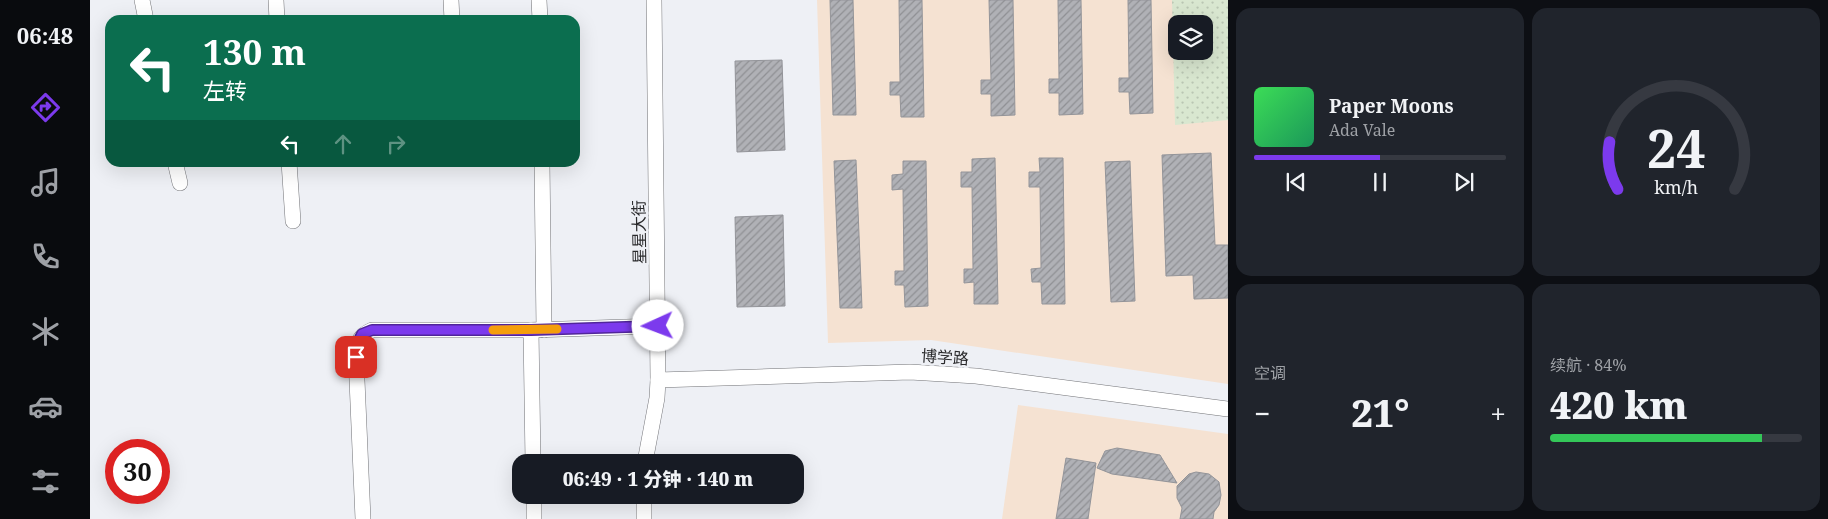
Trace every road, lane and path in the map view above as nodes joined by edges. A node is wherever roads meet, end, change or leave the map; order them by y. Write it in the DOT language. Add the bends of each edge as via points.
graph roads {
  1 [pos="142,0"];
  2 [pos="276,0"];
  3 [pos="451,0"];
  4 [pos="539,0"];
  5 [pos="654,0"];
  6 [pos="145,15"];
  7 [pos="277,15"];
  8 [pos="452,15"];
  9 [pos="540,15"];
  10 [pos="176,167"];
  11 [pos="289,167"];
  12 [pos="542,167"];
  13 [pos="180,183"];
  14 [pos="293,221"];
  15 [pos="658,326"];
  16 [pos="538,330"];
  17 [pos="658,380"];
  18 [pos="1228,409"];
  19 [pos="533,454"];
  20 [pos="647,454"];
  21 [pos="534,504"];
  22 [pos="644,504"];
  23 [pos="363,519"];
  24 [pos="534,519"];
  25 [pos="644,519"];
  1 -- 6 [label="street"];
  2 -- 7 [label="street"];
  3 -- 8 [label="street"];
  4 -- 9 [label="street"];
  5 -- 15 [label="street, 星星大街"];
  10 -- 13 [label="street"];
  11 -- 14 [label="street"];
  12 -- 16 [label="street"];
  15 -- 16 [label="street"];
  15 -- 17 [label="street, 星星大街"];
  16 -- 19 [label="street"];
  16 -- 23 [label="street" via="372,330 362,334 356,357"];
  17 -- 18 [label="street, 博学路" via="910,372 976,376"];
  17 -- 20 [label="street, 星星大街"];
  21 -- 24 [label="street"];
  22 -- 25 [label="street"];
}
